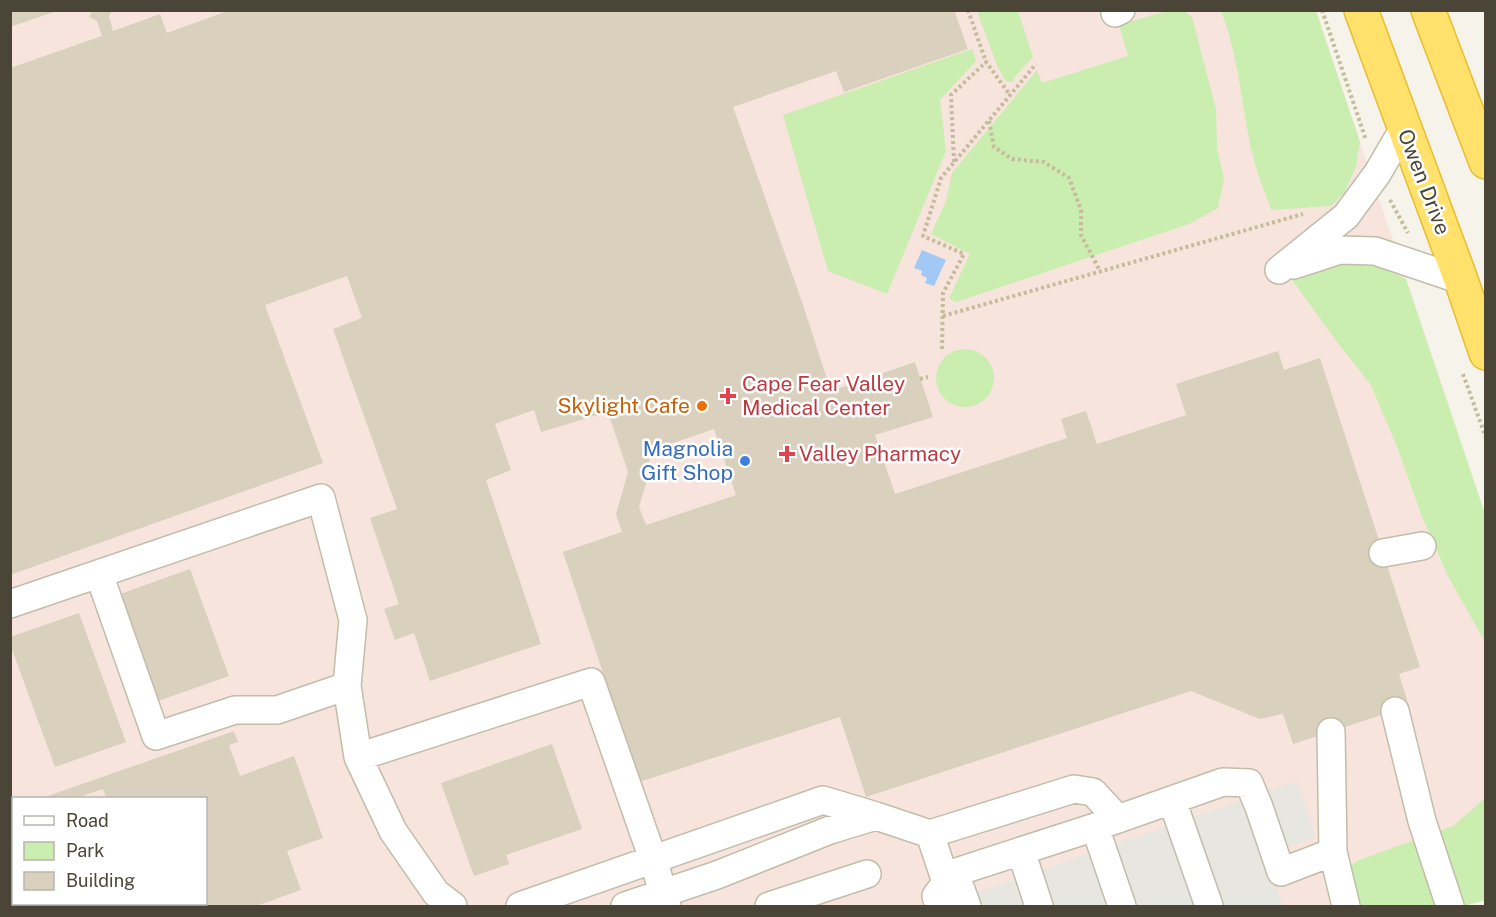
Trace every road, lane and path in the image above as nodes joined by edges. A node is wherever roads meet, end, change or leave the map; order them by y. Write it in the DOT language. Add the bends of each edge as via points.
graph roads {
  1 [pos="968,10"];
  2 [pos="1322,10"];
  3 [pos="1361,10"];
  4 [pos="1428,10"];
  5 [pos="986,62"];
  6 [pos="1036,64"];
  7 [pos="1010,95"];
  8 [pos="989,121"];
  9 [pos="1404,128"];
  10 [pos="954,162"];
  11 [pos="1485,162"];
  12 [pos="1377,174"];
  13 [pos="1312,213"];
  14 [pos="1426,268"];
  15 [pos="1100,271"];
  16 [pos="1461,280"];
  17 [pos="943,316"];
  18 [pos="942,349"];
  19 [pos="1474,362"];
  20 [pos="928,377"];
  21 [pos="921,379"];
  22 [pos="1485,438"];
  23 [pos="1422,546"];
  24 [pos="1383,553"];
  25 [pos="99,574"];
  26 [pos="10,604"];
  27 [pos="347,686"];
  28 [pos="1395,711"];
  29 [pos="1331,732"];
  30 [pos="358,757"];
  31 [pos="1172,800"];
  32 [pos="876,816"];
  33 [pos="1106,823"];
  34 [pos="930,834"];
  35 [pos="1022,851"];
  36 [pos="1333,852"];
  37 [pos="653,860"];
  38 [pos="867,874"];
  39 [pos="943,888"];
  40 [pos="665,900"];
  41 [pos="453,906"];
  42 [pos="520,906"];
  43 [pos="625,906"];
  44 [pos="769,906"];
  45 [pos="967,906"];
  46 [pos="1039,906"];
  47 [pos="1122,906"];
  48 [pos="1209,906"];
  49 [pos="1346,906"];
  50 [pos="1450,906"];
  1 -- 5 [label="path"];
  2 -- 12 [label="path"];
  3 -- 9 [label="highway, Owen Drive"];
  4 -- 11 [label="highway"];
  5 -- 7 [label="path"];
  5 -- 10 [label="path" via="951,95"];
  6 -- 7 [label="path"];
  7 -- 8 [label="path"];
  8 -- 10 [label="path"];
  8 -- 15 [label="path" via="994,147 1012,159 1044,162 1069,178 1081,210 1081,235"];
  9 -- 12 [label="lane"];
  9 -- 16 [label="highway, Owen Drive"];
  10 -- 17 [label="path" via="941,178 923,236 964,254 943,293"];
  12 -- 14 [label="path"];
  12 -- 14 [label="lane" via="1346,216 1279,270 1340,250 1375,251"];
  13 -- 15 [label="path"];
  14 -- 16 [label="lane"];
  15 -- 17 [label="path"];
  16 -- 19 [label="highway, Owen Drive"];
  17 -- 18 [label="path"];
  19 -- 22 [label="path"];
  20 -- 21 [label="path"];
  23 -- 24 [label="lane"];
  25 -- 26 [label="lane"];
  25 -- 27 [label="lane" via="156,736 235,710 277,710"];
  25 -- 27 [label="lane" via="321,498 353,620"];
  27 -- 30 [label="lane"];
  28 -- 50 [label="lane" via="1422,820"];
  29 -- 36 [label="lane"];
  30 -- 37 [label="lane" via="591,682"];
  30 -- 41 [label="lane" via="393,831 436,893"];
  31 -- 33 [label="lane"];
  31 -- 36 [label="lane" via="1223,782 1249,783 1281,872"];
  31 -- 48 [label="lane"];
  32 -- 34 [label="lane"];
  32 -- 37 [label="lane" via="823,800"];
  32 -- 40 [label="lane" via="830,830"];
  33 -- 34 [label="lane" via="1093,792 1074,789"];
  33 -- 35 [label="lane"];
  33 -- 47 [label="lane"];
  34 -- 39 [label="lane"];
  35 -- 39 [label="lane"];
  35 -- 46 [label="lane"];
  36 -- 49 [label="lane"];
  37 -- 40 [label="lane"];
  37 -- 42 [label="lane"];
  38 -- 44 [label="lane"];
  39 -- 45 [label="lane" via="960,887"];
  40 -- 43 [label="lane"];
}
